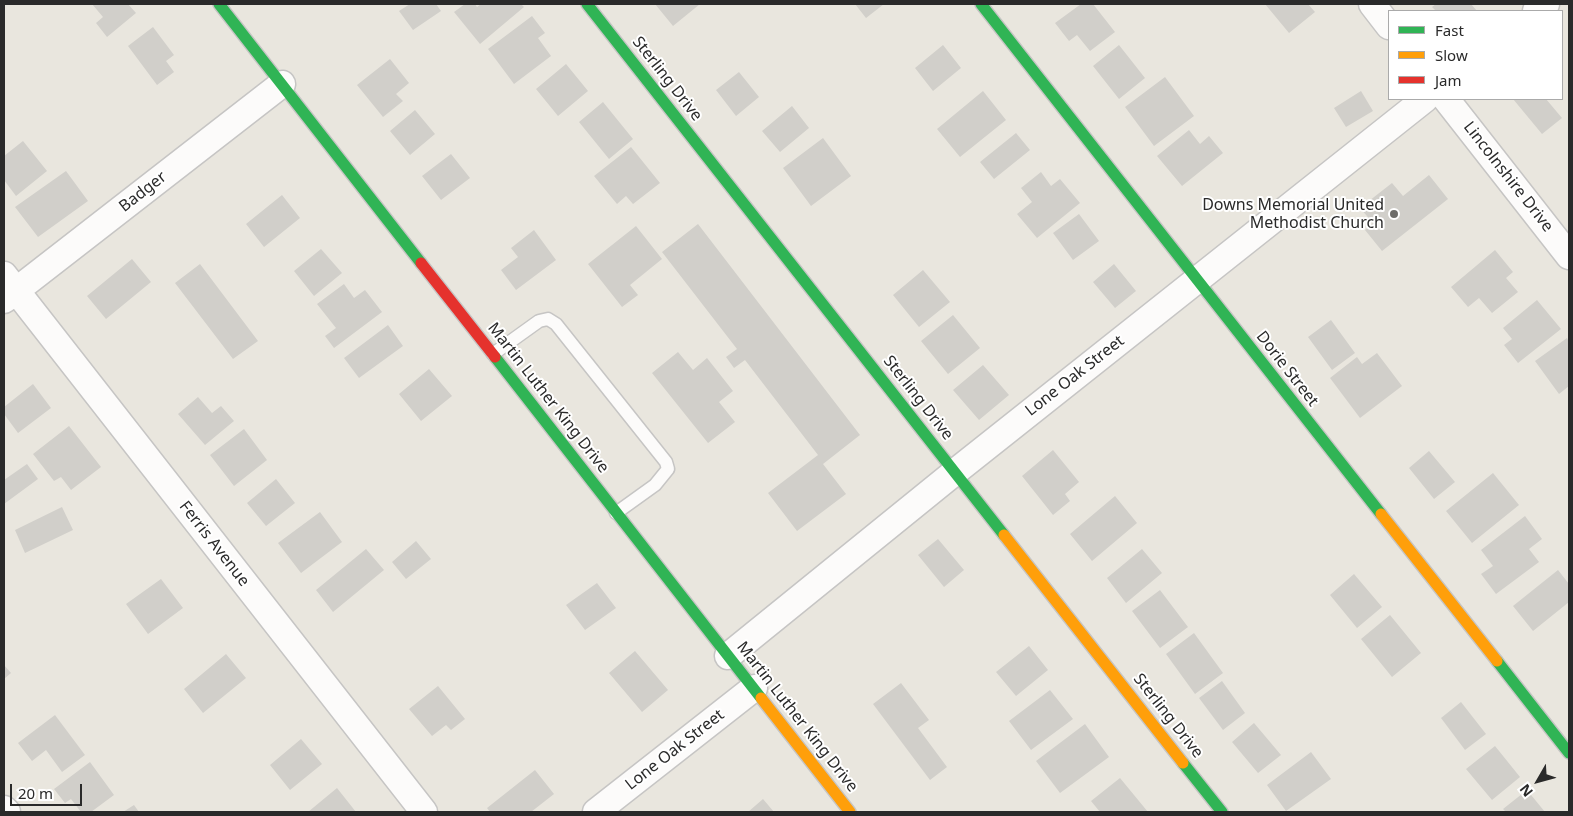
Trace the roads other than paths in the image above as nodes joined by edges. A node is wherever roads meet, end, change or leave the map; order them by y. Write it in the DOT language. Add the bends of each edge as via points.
graph roads {
  1 [pos="219,4"];
  2 [pos="587,4"];
  3 [pos="981,4"];
  4 [pos="1372,4"];
  5 [pos="1388,25"];
  6 [pos="282,84"];
  7 [pos="1423,100"];
  8 [pos="1447,100"];
  9 [pos="1569,256"];
  10 [pos="1197,280"];
  11 [pos="8,288"];
  12 [pos="493,354"];
  13 [pos="955,472"];
  14 [pos="616,513"];
  15 [pos="728,656"];
  16 [pos="754,688"];
  17 [pos="1569,753"];
  18 [pos="4,808"];
  19 [pos="7,812"];
  20 [pos="424,812"];
  21 [pos="596,812"];
  22 [pos="850,812"];
  23 [pos="1222,812"];
  1 -- 6 [label="street, Martin Luther King Drive"];
  2 -- 13 [label="street, Sterling Drive"];
  3 -- 10 [label="street, Dorie Street"];
  4 -- 5 [label="street"];
  6 -- 11 [label="street, Badger"];
  6 -- 12 [label="street, Martin Luther King Drive"];
  7 -- 10 [label="street, Lone Oak Street"];
  8 -- 9 [label="street, Lincolnshire Drive"];
  10 -- 13 [label="street, Lone Oak Street"];
  10 -- 17 [label="street, Dorie Street"];
  11 -- 20 [label="street, Ferris Avenue"];
  12 -- 14 [label="street, Martin Luther King Drive"];
  12 -- 14 [label="lane" via="538,321 548,319 556,324 666,462 668,469 656,485"];
  13 -- 15 [label="street, Lone Oak Street"];
  13 -- 23 [label="street, Sterling Drive"];
  14 -- 15 [label="street, Martin Luther King Drive"];
  15 -- 16 [label="street, Martin Luther King Drive"];
  16 -- 21 [label="street, Lone Oak Street"];
  16 -- 22 [label="street, Martin Luther King Drive"];
  18 -- 19 [label="street"];
}
